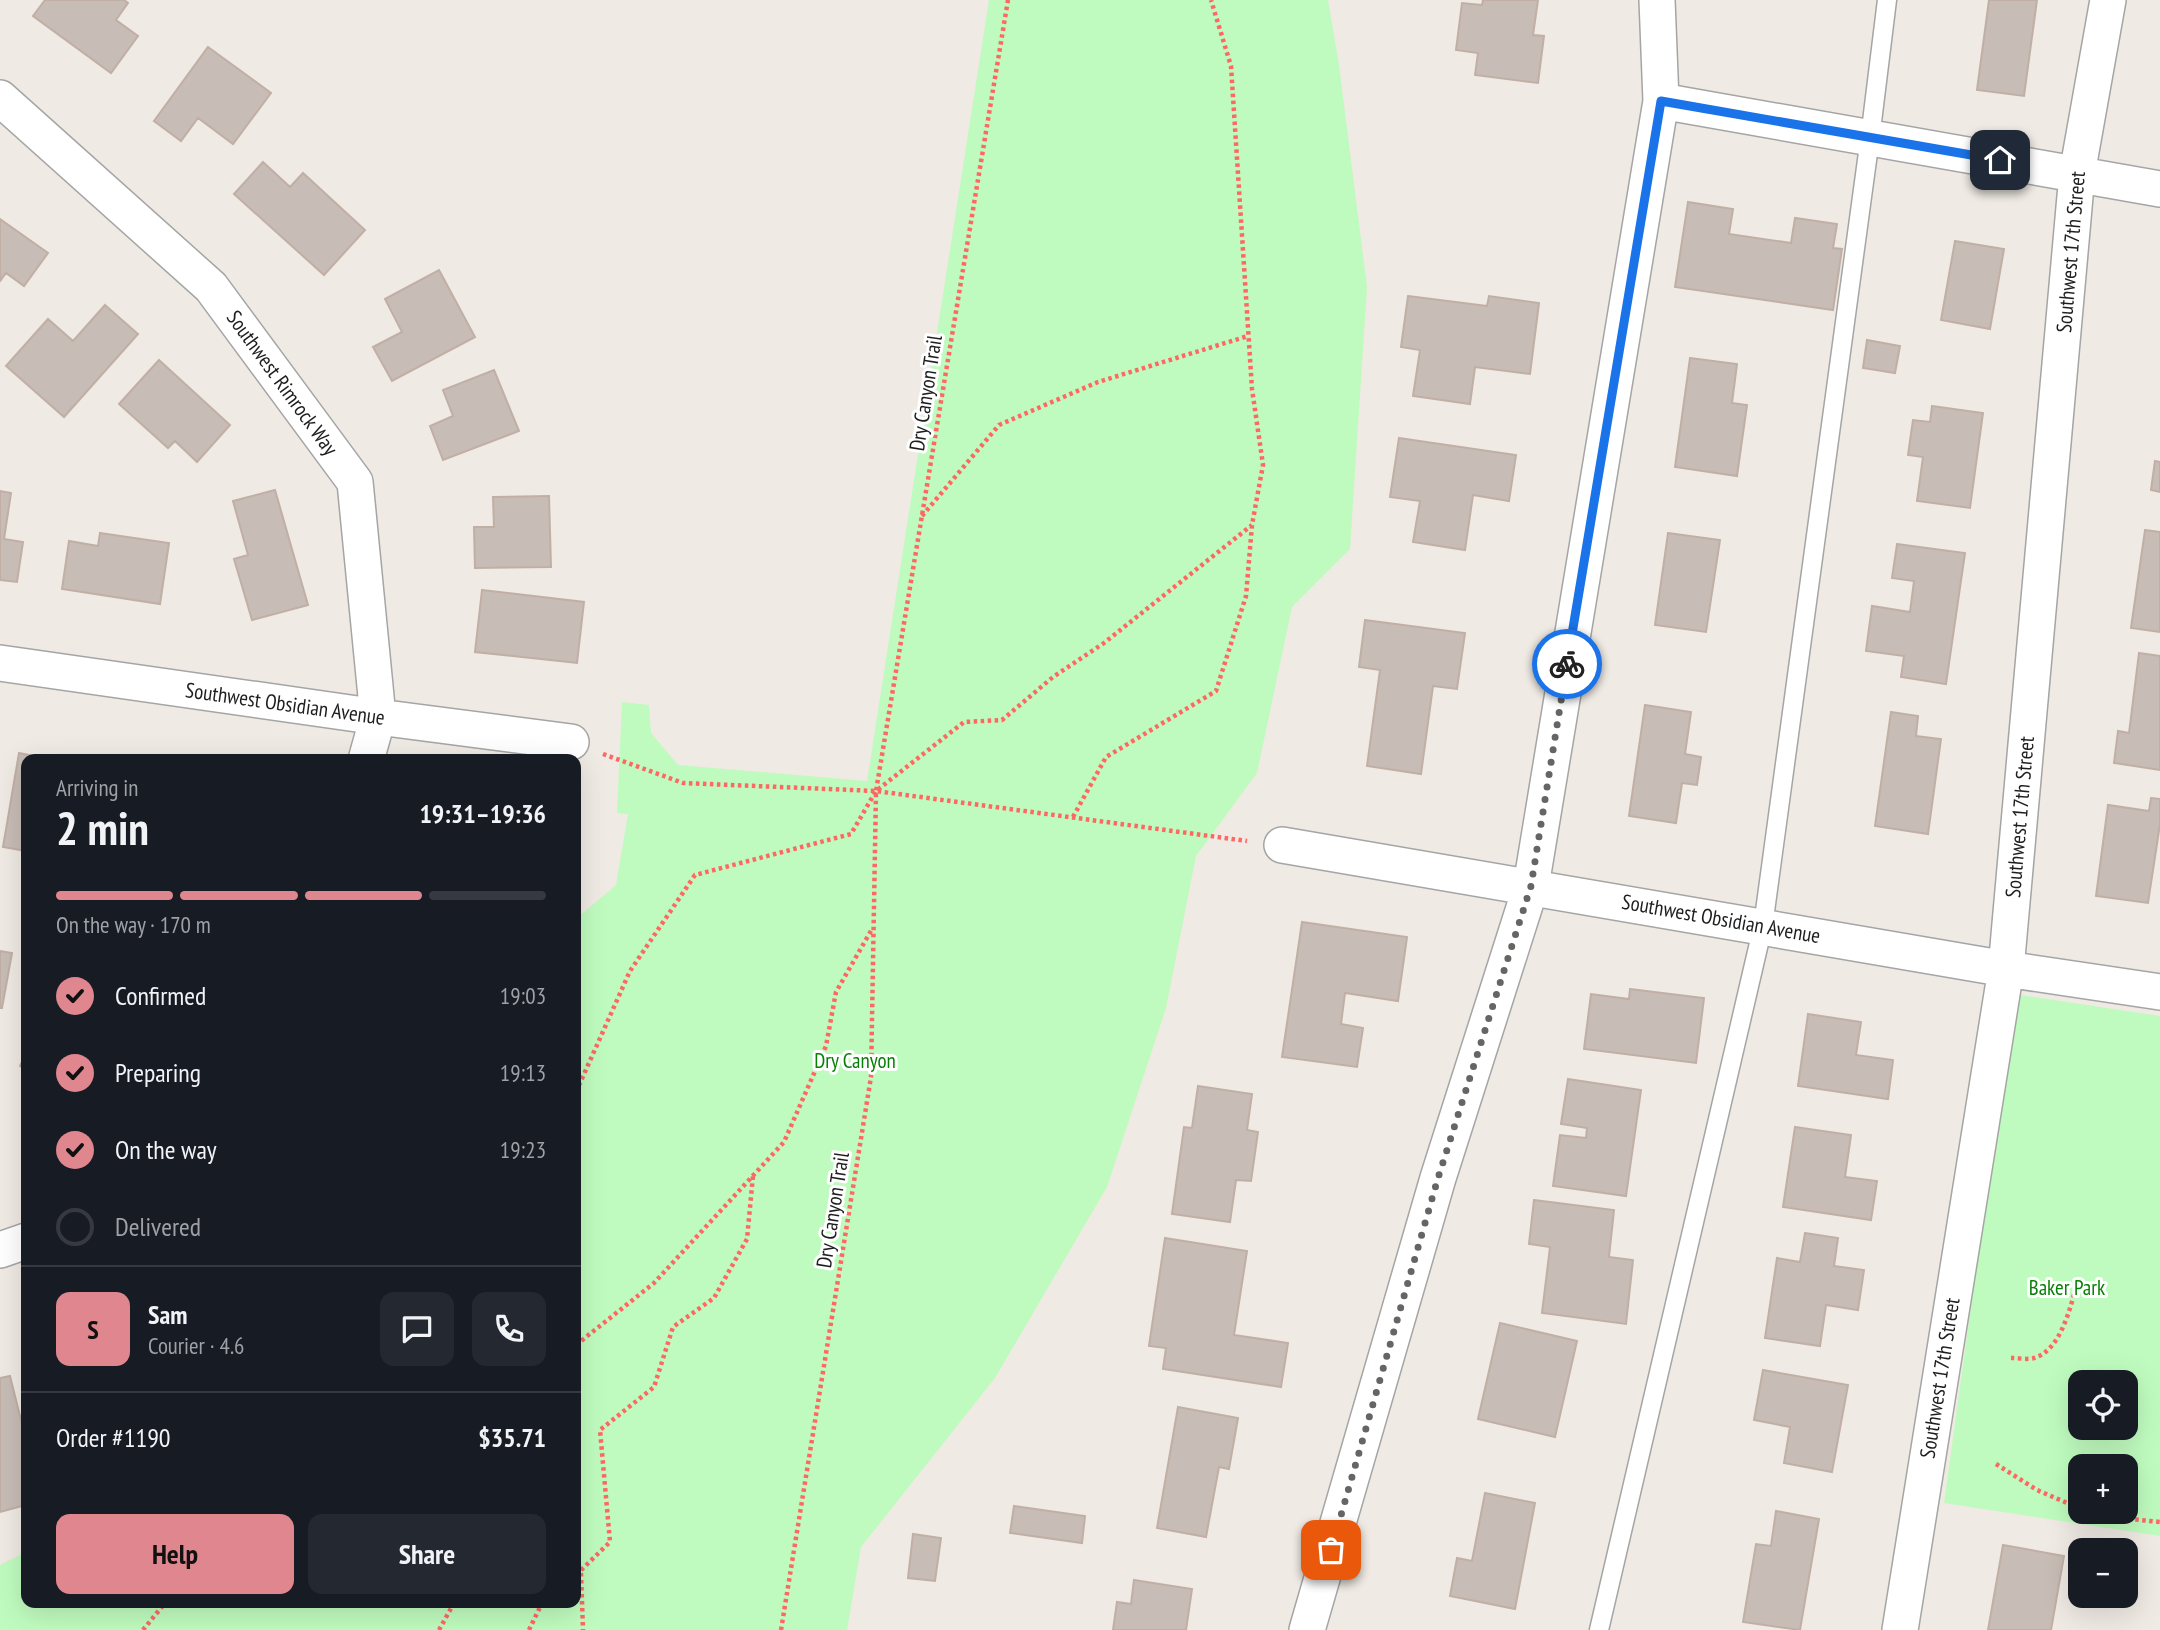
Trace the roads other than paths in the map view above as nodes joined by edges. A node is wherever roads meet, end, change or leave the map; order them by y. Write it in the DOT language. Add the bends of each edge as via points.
graph roads {
  1 [pos="1657,0"];
  2 [pos="1887,0"];
  3 [pos="2108,0"];
  4 [pos="0,98"];
  5 [pos="1661,101"];
  6 [pos="1870,138"];
  7 [pos="2077,174"];
  8 [pos="2160,189"];
  9 [pos="0,663"];
  10 [pos="378,717"];
  11 [pos="571,742"];
  12 [pos="368,754"];
  13 [pos="1282,845"];
  14 [pos="1531,886"];
  15 [pos="1763,926"];
  16 [pos="2006,969"];
  17 [pos="2160,992"];
  18 [pos="21,1243"];
  19 [pos="0,1250"];
  20 [pos="1307,1630"];
  21 [pos="1599,1630"];
  22 [pos="1900,1630"];
  1 -- 5 [label="street"];
  2 -- 6 [label="lane"];
  3 -- 7 [label="street, Southwest 17th Street"];
  4 -- 10 [label="street, Southwest Rimrock Way" via="211,287 355,482"];
  5 -- 6 [label="street"];
  5 -- 14 [label="street"];
  6 -- 7 [label="street"];
  6 -- 15 [label="lane"];
  7 -- 8 [label="street"];
  7 -- 16 [label="street, Southwest 17th Street"];
  9 -- 10 [label="street, Southwest Obsidian Avenue"];
  10 -- 11 [label="street, Southwest Obsidian Avenue"];
  10 -- 12 [label="street, Southwest Rimrock Way"];
  13 -- 14 [label="street, Southwest Obsidian Avenue"];
  14 -- 15 [label="street, Southwest Obsidian Avenue"];
  14 -- 20 [label="street" via="1438,1178"];
  15 -- 16 [label="street, Southwest Obsidian Avenue"];
  15 -- 21 [label="lane"];
  16 -- 17 [label="street, Southwest Obsidian Avenue"];
  16 -- 22 [label="street, Southwest 17th Street"];
  18 -- 19 [label="street"];
}
